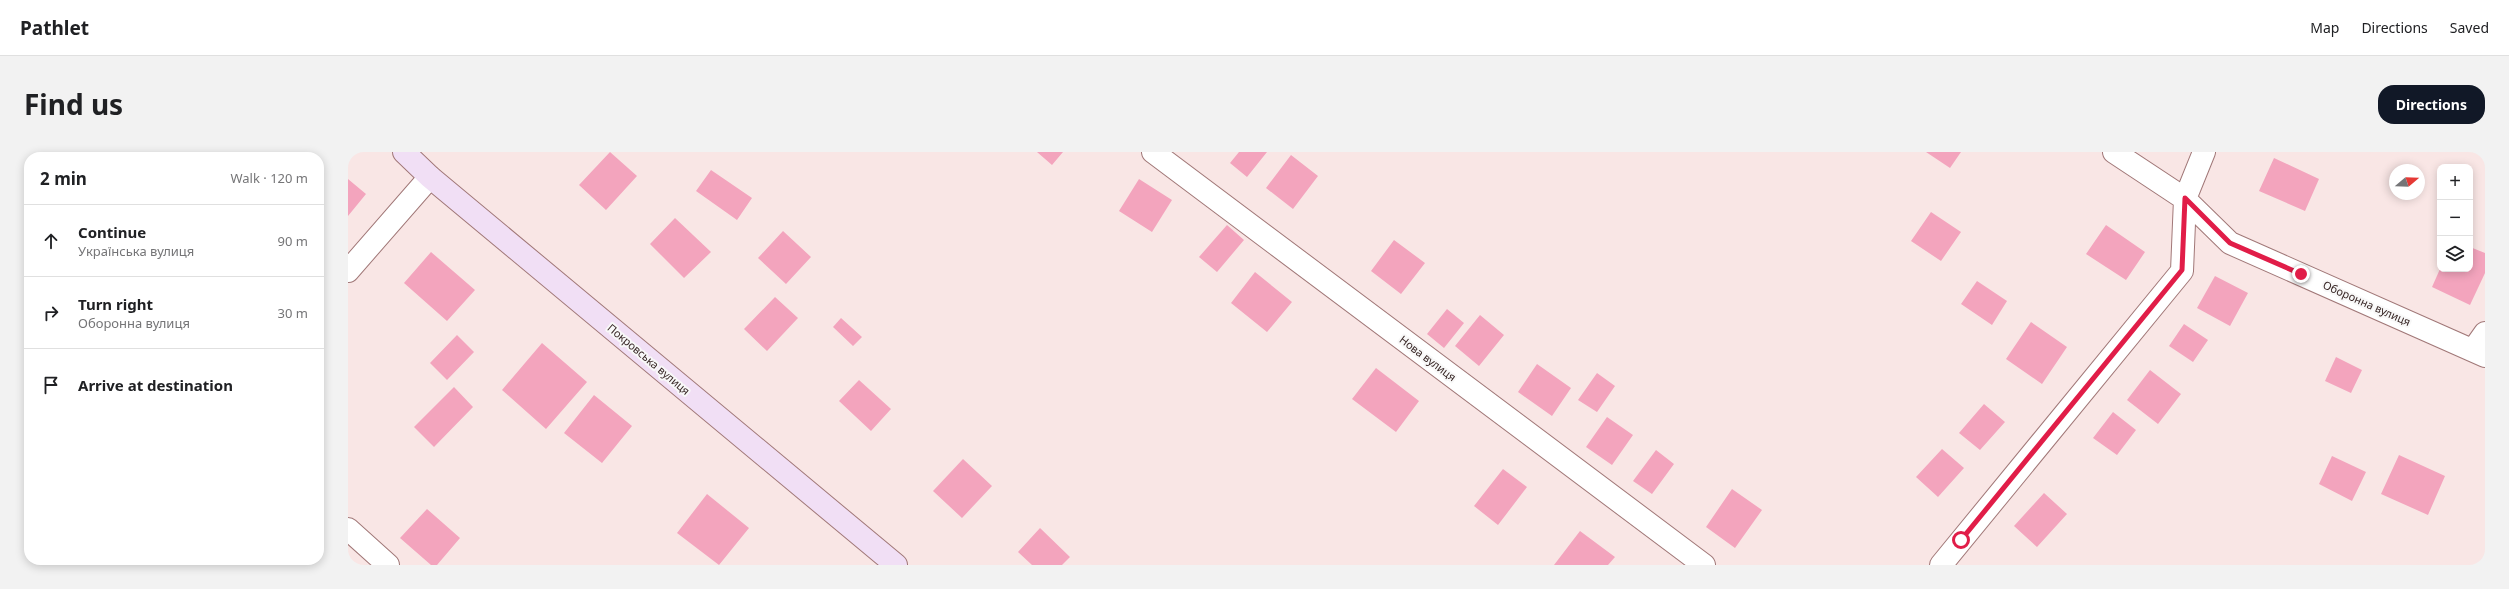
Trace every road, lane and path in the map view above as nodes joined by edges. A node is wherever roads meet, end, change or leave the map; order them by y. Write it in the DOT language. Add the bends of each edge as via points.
graph roads {
  1 [pos="404,152"];
  2 [pos="1153,152"];
  3 [pos="2114,152"];
  4 [pos="2204,152"];
  5 [pos="430,177"];
  6 [pos="2185,198"];
  7 [pos="348,271"];
  8 [pos="2481,346"];
  9 [pos="348,529"];
  10 [pos="388,565"];
  11 [pos="896,565"];
  12 [pos="1704,565"];
  13 [pos="1941,565"];
  1 -- 5 [label="street, Покровська вулиця"];
  2 -- 12 [label="street, Нова вулиця"];
  3 -- 6 [label="street, Оборонна вулиця"];
  4 -- 6 [label="street"];
  5 -- 7 [label="street"];
  5 -- 11 [label="street, Покровська вулиця"];
  6 -- 8 [label="street, Оборонна вулиця" via="2230,243"];
  6 -- 13 [label="street" via="2182,270"];
  9 -- 10 [label="street"];
}
